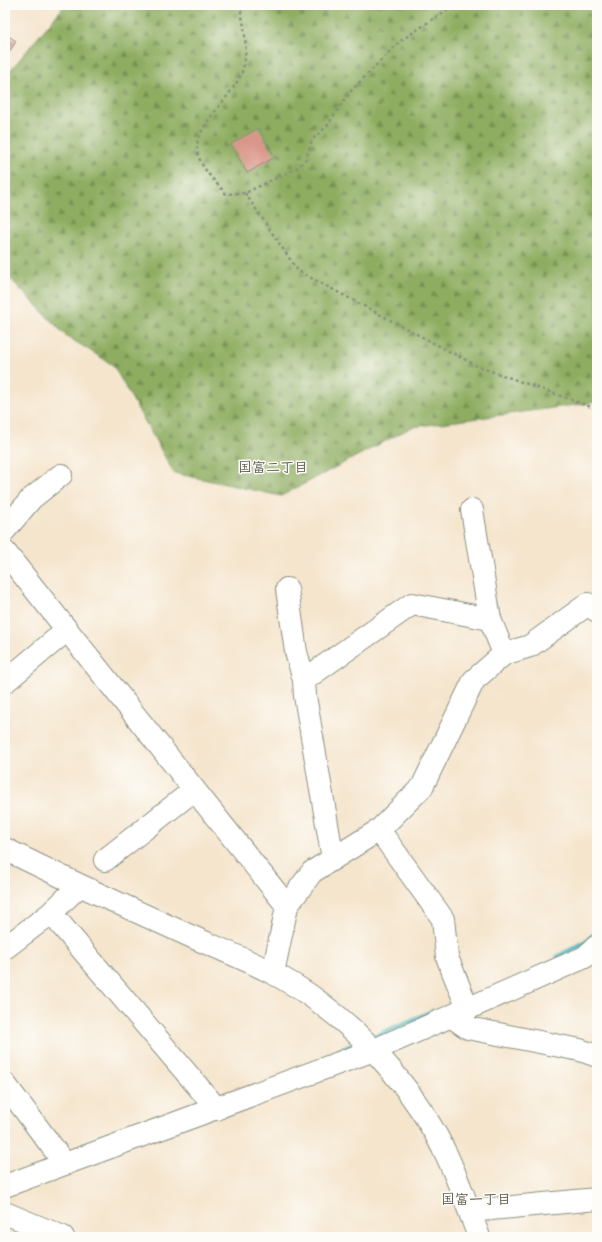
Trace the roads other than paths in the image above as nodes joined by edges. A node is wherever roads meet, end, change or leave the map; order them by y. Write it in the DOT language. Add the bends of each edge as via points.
graph roads {
  1 [pos="62,475"];
  2 [pos="472,510"];
  3 [pos="5,530"];
  4 [pos="5,552"];
  5 [pos="287,589"];
  6 [pos="597,611"];
  7 [pos="490,619"];
  8 [pos="67,630"];
  9 [pos="504,654"];
  10 [pos="304,680"];
  11 [pos="5,682"];
  12 [pos="194,790"];
  13 [pos="379,830"];
  14 [pos="5,848"];
  15 [pos="333,859"];
  16 [pos="105,860"];
  17 [pos="79,886"];
  18 [pos="287,906"];
  19 [pos="51,913"];
  20 [pos="597,946"];
  21 [pos="5,948"];
  22 [pos="273,973"];
  23 [pos="462,1006"];
  24 [pos="367,1044"];
  25 [pos="597,1056"];
  26 [pos="5,1084"];
  27 [pos="212,1103"];
  28 [pos="60,1159"];
  29 [pos="5,1186"];
  30 [pos="597,1199"];
  31 [pos="470,1211"];
  32 [pos="5,1213"];
  33 [pos="63,1237"];
  34 [pos="479,1237"];
  1 -- 3 [label="street" via="32,499"];
  2 -- 7 [label="street"];
  4 -- 8 [label="street"];
  5 -- 10 [label="street" via="296,652"];
  6 -- 9 [label="street" via="588,604 530,646"];
  7 -- 9 [label="street"];
  7 -- 10 [label="street" via="412,604"];
  8 -- 11 [label="street"];
  8 -- 12 [label="street"];
  9 -- 13 [label="street" via="474,680 422,787"];
  10 -- 15 [label="street"];
  12 -- 16 [label="street"];
  12 -- 18 [label="street"];
  13 -- 15 [label="street"];
  13 -- 23 [label="street" via="443,919 447,957"];
  14 -- 17 [label="street"];
  15 -- 18 [label="street" via="312,872"];
  17 -- 19 [label="street"];
  17 -- 22 [label="street"];
  18 -- 22 [label="street"];
  19 -- 21 [label="street"];
  19 -- 27 [label="street"];
  20 -- 23 [label="street" via="585,957"];
  22 -- 24 [label="street" via="318,1001"];
  23 -- 24 [label="street"];
  23 -- 25 [label="street" via="468,1028 580,1050"];
  24 -- 27 [label="street"];
  24 -- 31 [label="street" via="396,1075 416,1102 447,1155"];
  26 -- 28 [label="street"];
  27 -- 28 [label="street"];
  28 -- 29 [label="street"];
  30 -- 31 [label="street"];
  31 -- 34 [label="street"];
  32 -- 33 [label="street"];
}
